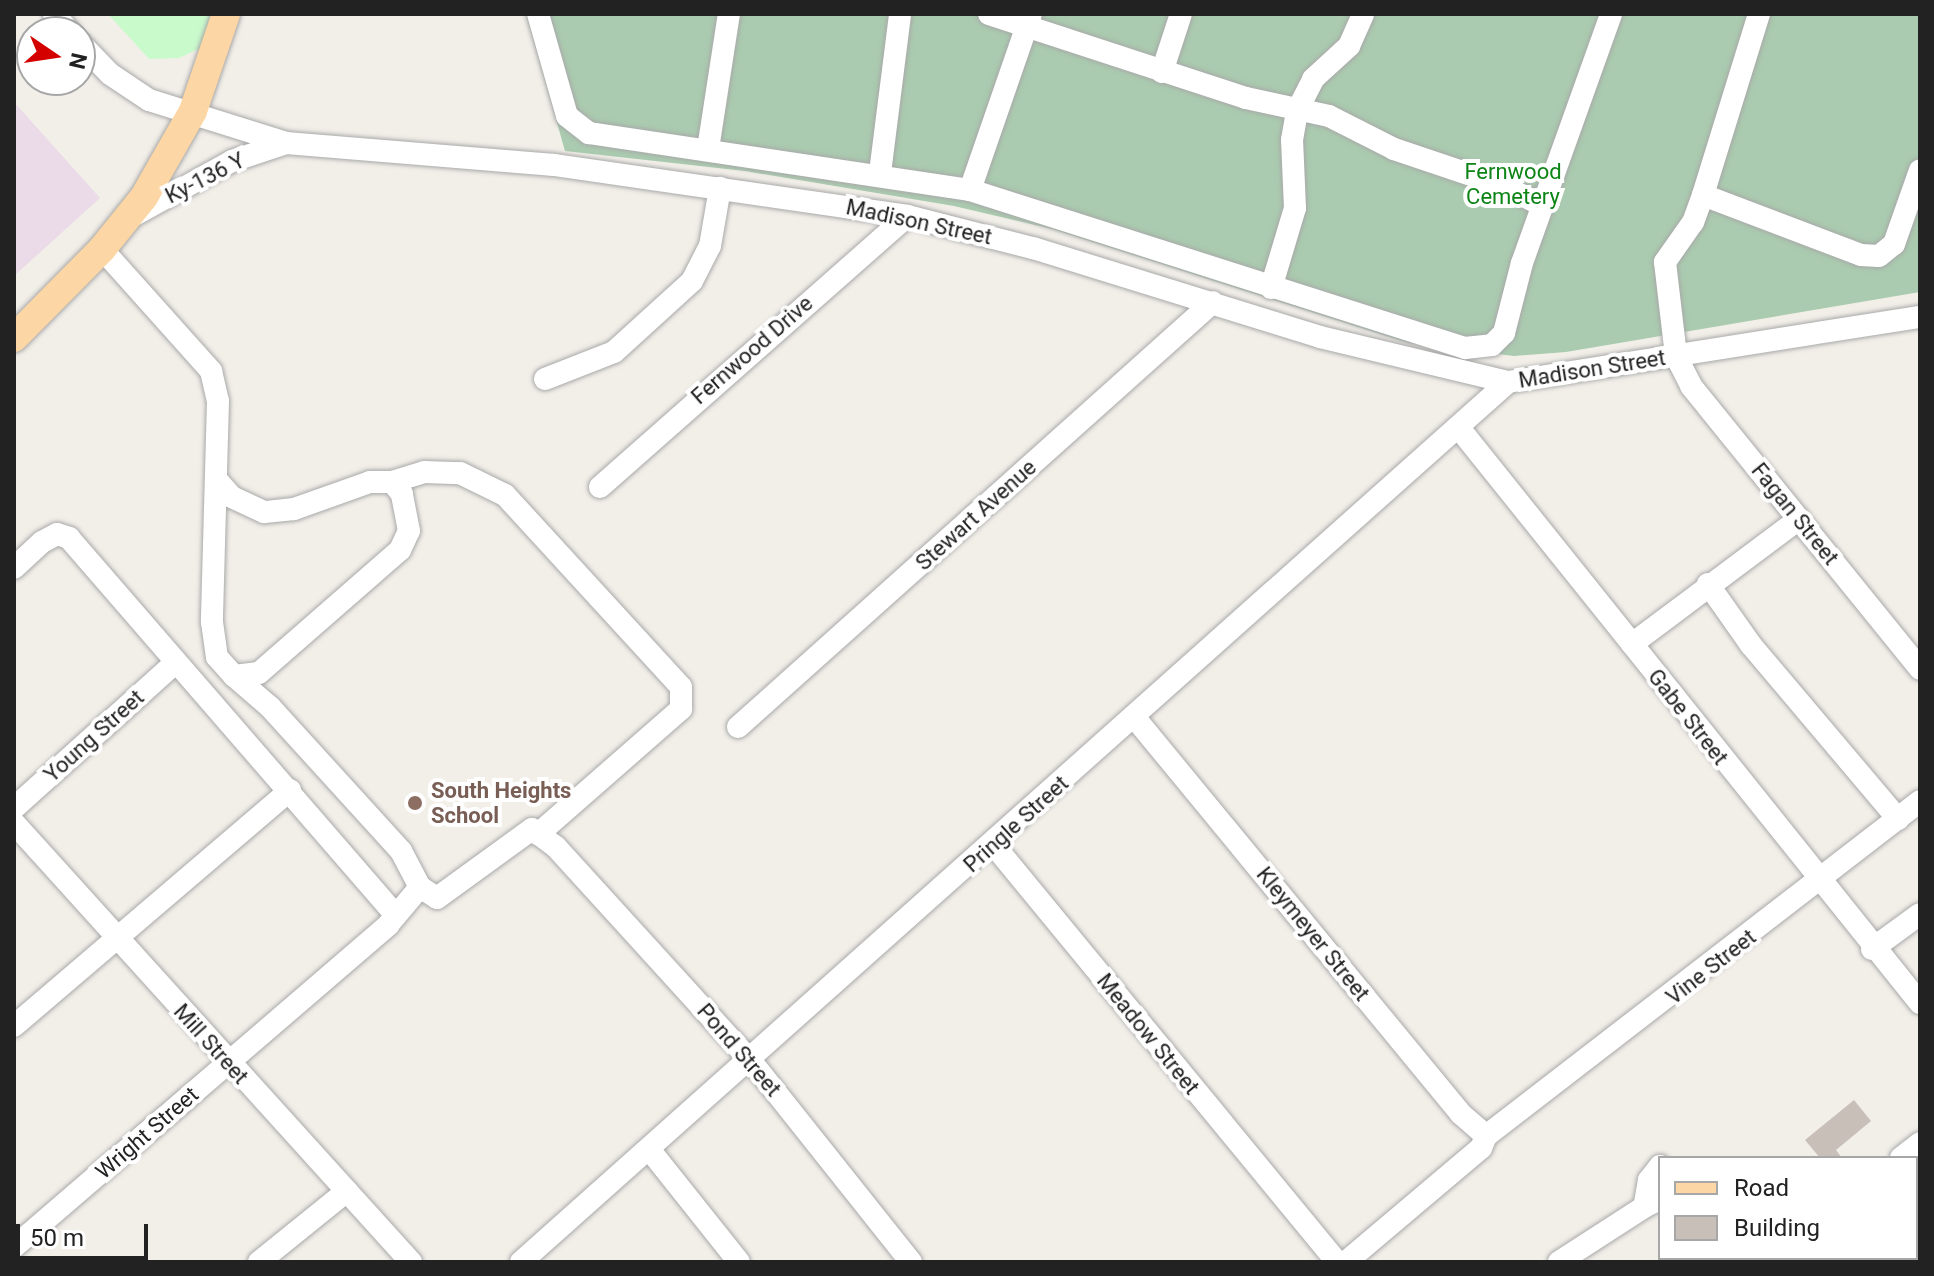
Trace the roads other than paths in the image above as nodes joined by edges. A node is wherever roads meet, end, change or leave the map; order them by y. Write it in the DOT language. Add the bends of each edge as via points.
graph roads {
  1 [pos="226,14"];
  2 [pos="538,14"];
  3 [pos="729,14"];
  4 [pos="900,14"];
  5 [pos="989,14"];
  6 [pos="1181,14"];
  7 [pos="1363,14"];
  8 [pos="1611,14"];
  9 [pos="1759,14"];
  10 [pos="1030,20"];
  11 [pos="96,58"];
  12 [pos="1162,72"];
  13 [pos="193,111"];
  14 [pos="1297,111"];
  15 [pos="286,143"];
  16 [pos="708,149"];
  17 [pos="1920,170"];
  18 [pos="880,173"];
  19 [pos="720,188"];
  20 [pos="970,190"];
  21 [pos="1703,195"];
  22 [pos="1543,206"];
  23 [pos="907,216"];
  24 [pos="127,220"];
  25 [pos="102,249"];
  26 [pos="1271,288"];
  27 [pos="1213,302"];
  28 [pos="1920,317"];
  29 [pos="14,338"];
  30 [pos="1676,356"];
  31 [pos="545,379"];
  32 [pos="1508,382"];
  33 [pos="1459,428"];
  34 [pos="216,479"];
  35 [pos="392,482"];
  36 [pos="600,487"];
  37 [pos="1799,519"];
  38 [pos="14,568"];
  39 [pos="1708,584"];
  40 [pos="1632,644"];
  41 [pos="174,664"];
  42 [pos="1920,669"];
  43 [pos="234,676"];
  44 [pos="1135,718"];
  45 [pos="738,727"];
  46 [pos="290,790"];
  47 [pos="1920,801"];
  48 [pos="14,808"];
  49 [pos="1898,819"];
  50 [pos="14,823"];
  51 [pos="547,841"];
  52 [pos="993,844"];
  53 [pos="1819,883"];
  54 [pos="420,887"];
  55 [pos="1920,914"];
  56 [pos="396,915"];
  57 [pos="116,939"];
  58 [pos="1872,949"];
  59 [pos="1920,1003"];
  60 [pos="14,1026"];
  61 [pos="751,1061"];
  62 [pos="227,1064"];
  63 [pos="1493,1134"];
  64 [pos="1920,1143"];
  65 [pos="649,1149"];
  66 [pos="1904,1156"];
  67 [pos="1658,1169"];
  68 [pos="347,1191"];
  69 [pos="1652,1203"];
  70 [pos="14,1247"];
  71 [pos="259,1262"];
  72 [pos="411,1262"];
  73 [pos="521,1262"];
  74 [pos="739,1262"];
  75 [pos="911,1262"];
  76 [pos="1337,1262"];
  77 [pos="1346,1262"];
  78 [pos="1559,1262"];
  1 -- 13 [label="main road"];
  2 -- 16 [label="street" via="572,124 589,133"];
  3 -- 16 [label="street"];
  4 -- 18 [label="street"];
  5 -- 10 [label="street"];
  6 -- 12 [label="street"];
  7 -- 14 [label="street" via="1349,46 1313,79"];
  8 -- 22 [label="street"];
  9 -- 21 [label="street"];
  10 -- 12 [label="street"];
  10 -- 20 [label="street"];
  11 -- 13 [label="street, Madison Street" via="149,100"];
  12 -- 14 [label="street"];
  13 -- 15 [label="street, Madison Street"];
  13 -- 24 [label="main road"];
  14 -- 22 [label="street" via="1329,116 1394,149 1504,186"];
  14 -- 26 [label="street" via="1291,168 1295,208"];
  15 -- 19 [label="street, Madison Street" via="440,153"];
  15 -- 24 [label="street, Ky-136 Y" via="232,161"];
  16 -- 18 [label="street"];
  17 -- 21 [label="street" via="1894,244 1879,256 1861,255"];
  18 -- 20 [label="street"];
  19 -- 23 [label="street, Madison Street"];
  19 -- 31 [label="street" via="710,246 692,281 614,352"];
  20 -- 26 [label="street"];
  21 -- 30 [label="street" via="1693,222 1665,262"];
  22 -- 26 [label="street" via="1508,324 1492,345 1465,348 1441,343"];
  23 -- 27 [label="street, Madison Street"];
  23 -- 36 [label="street, Fernwood Drive"];
  24 -- 25 [label="main road"];
  25 -- 29 [label="main road"];
  25 -- 34 [label="street" via="211,371 218,401"];
  27 -- 32 [label="street, Madison Street" via="1320,337"];
  27 -- 45 [label="street, Stewart Avenue"];
  28 -- 30 [label="street, Madison Street"];
  30 -- 32 [label="street, Madison Street"];
  30 -- 37 [label="street, Fagan Street" via="1691,386"];
  32 -- 33 [label="street, Pringle Street"];
  33 -- 40 [label="street, Gabe Street"];
  33 -- 44 [label="street, Pringle Street"];
  34 -- 35 [label="street" via="232,497 264,512 294,509 370,482"];
  34 -- 43 [label="street" via="212,622 217,657"];
  35 -- 43 [label="street" via="402,494 409,531 400,550 259,673"];
  35 -- 51 [label="street" via="424,472 460,473 505,495 681,687 681,709"];
  37 -- 39 [label="street"];
  37 -- 42 [label="street, Fagan Street"];
  38 -- 41 [label="street" via="49,538 69,538"];
  39 -- 40 [label="street"];
  39 -- 49 [label="street" via="1788,691"];
  40 -- 53 [label="street, Gabe Street"];
  41 -- 46 [label="street"];
  41 -- 48 [label="street, Young Street"];
  43 -- 54 [label="street" via="270,707 401,851"];
  44 -- 52 [label="street, Pringle Street"];
  44 -- 63 [label="street, Kleymeyer Street" via="1461,1114"];
  46 -- 56 [label="street"];
  46 -- 57 [label="street"];
  47 -- 49 [label="street, Vine Street"];
  49 -- 53 [label="street, Vine Street"];
  50 -- 57 [label="street, Mill Street"];
  51 -- 54 [label="street" via="532,829 437,898"];
  51 -- 61 [label="street, Pond Street"];
  52 -- 61 [label="street, Pringle Street"];
  52 -- 76 [label="street, Meadow Street"];
  53 -- 58 [label="street, Gabe Street"];
  53 -- 63 [label="street, Vine Street"];
  54 -- 56 [label="street, Wright Street"];
  55 -- 58 [label="street"];
  56 -- 62 [label="street, Wright Street"];
  57 -- 60 [label="street"];
  57 -- 62 [label="street, Mill Street"];
  58 -- 59 [label="street, Gabe Street"];
  61 -- 65 [label="street, Pringle Street"];
  61 -- 75 [label="street, Pond Street"];
  62 -- 68 [label="street, Mill Street"];
  62 -- 70 [label="street, Wright Street"];
  63 -- 77 [label="street, Vine Street"];
  64 -- 66 [label="street"];
  65 -- 73 [label="street, Pringle Street"];
  65 -- 74 [label="street"];
  67 -- 69 [label="street" via="1649,1180"];
  68 -- 71 [label="street"];
  68 -- 72 [label="street, Mill Street"];
  69 -- 78 [label="street"];
}
